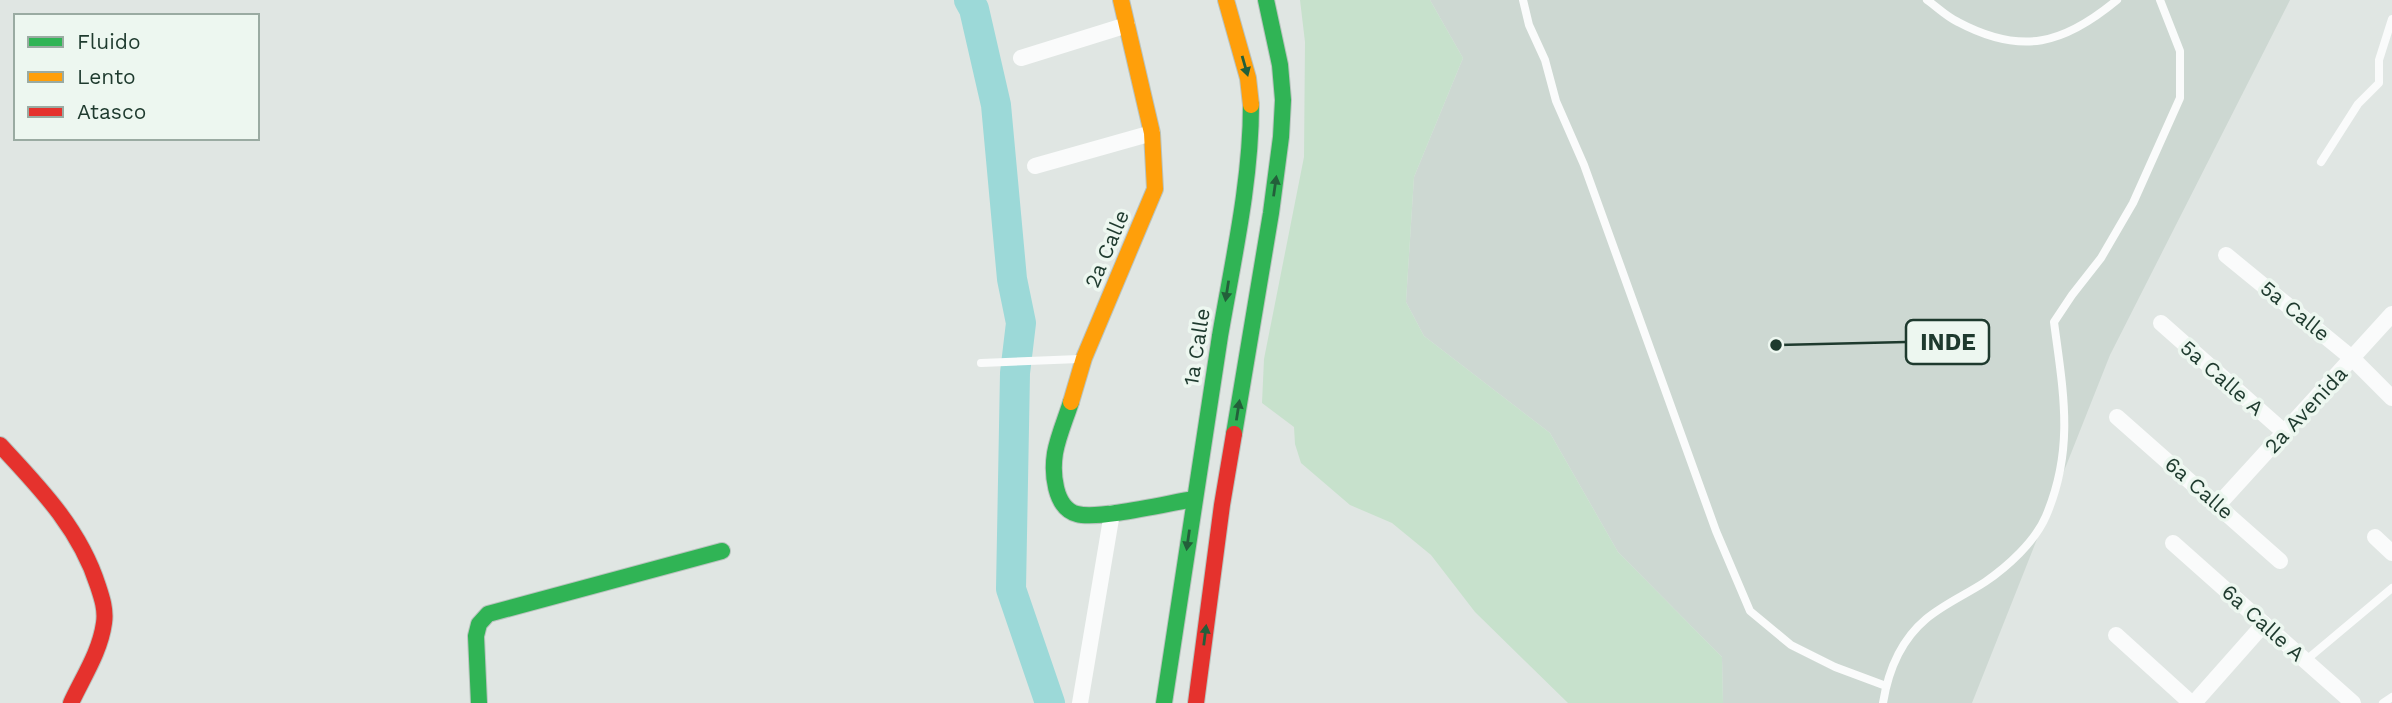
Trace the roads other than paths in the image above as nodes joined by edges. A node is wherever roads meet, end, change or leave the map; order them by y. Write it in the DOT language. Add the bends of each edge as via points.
graph roads {
  1 [pos="1121,0"];
  2 [pos="1226,0"];
  3 [pos="1266,0"];
  4 [pos="1523,0"];
  5 [pos="1927,0"];
  6 [pos="2117,0"];
  7 [pos="2160,0"];
  8 [pos="2392,19"];
  9 [pos="1127,25"];
  10 [pos="1021,58"];
  11 [pos="1152,133"];
  12 [pos="2321,162"];
  13 [pos="1035,166"];
  14 [pos="2226,255"];
  15 [pos="2392,314"];
  16 [pos="2161,323"];
  17 [pos="1084,358"];
  18 [pos="2353,359"];
  19 [pos="981,363"];
  20 [pos="2392,398"];
  21 [pos="2117,417"];
  22 [pos="2284,432"];
  23 [pos="0,445"];
  24 [pos="1194,499"];
  25 [pos="2218,505"];
  26 [pos="1112,513"];
  27 [pos="2375,537"];
  28 [pos="2173,543"];
  29 [pos="722,551"];
  30 [pos="2392,553"];
  31 [pos="2280,561"];
  32 [pos="2392,588"];
  33 [pos="2263,624"];
  34 [pos="2116,635"];
  35 [pos="2305,660"];
  36 [pos="1886,686"];
  37 [pos="2392,697"];
  38 [pos="71,703"];
  39 [pos="479,703"];
  40 [pos="1080,703"];
  41 [pos="1164,703"];
  42 [pos="1196,703"];
  43 [pos="1883,703"];
  44 [pos="2193,703"];
  45 [pos="2353,703"];
  46 [pos="2383,703"];
  1 -- 9 [label="main road, 2a Calle"];
  2 -- 24 [label="main road, 1a Calle, one-way" via="1248,78 1251,125"];
  42 -- 3 [label="main road, one-way" via="1222,505 1281,137 1280,65"];
  4 -- 36 [label="lane" via="1556,102 1584,165 1716,531 1750,611 1791,645"];
  5 -- 6 [label="lane" via="1958,22 2030,43 2067,34"];
  7 -- 36 [label="lane" via="2180,51 2180,98 2126,214 2101,258 2054,321 2066,410 2063,458 2045,517 2024,548 1986,581 1924,620 1900,649"];
  8 -- 12 [label="lane" via="2379,60 2379,83 2358,104"];
  9 -- 10 [label="street"];
  9 -- 11 [label="main road, 2a Calle"];
  11 -- 13 [label="street"];
  11 -- 17 [label="main road, 2a Calle" via="1155,189"];
  14 -- 18 [label="street, 5a Calle"];
  15 -- 18 [label="street, 2a Avenida"];
  16 -- 22 [label="street, 5a Calle A"];
  17 -- 19 [label="lane"];
  17 -- 26 [label="main road, 2a Calle" via="1055,454 1056,487 1061,501 1079,515"];
  18 -- 20 [label="street, 5a Calle"];
  18 -- 22 [label="street, 2a Avenida"];
  21 -- 25 [label="street, 6a Calle"];
  22 -- 25 [label="street, 2a Avenida"];
  23 -- 38 [label="main road" via="57,506 89,556 97,581 104,625"];
  24 -- 26 [label="main road"];
  24 -- 41 [label="main road, 1a Calle, one-way"];
  25 -- 31 [label="street, 6a Calle"];
  26 -- 40 [label="street"];
  27 -- 30 [label="street"];
  28 -- 33 [label="street, 6a Calle A"];
  29 -- 39 [label="main road" via="481,618 476,636"];
  32 -- 35 [label="lane"];
  33 -- 35 [label="street, 6a Calle A"];
  33 -- 44 [label="street"];
  34 -- 44 [label="street"];
  35 -- 45 [label="street, 6a Calle A"];
  36 -- 43 [label="lane"];
  37 -- 46 [label="lane"];
}
